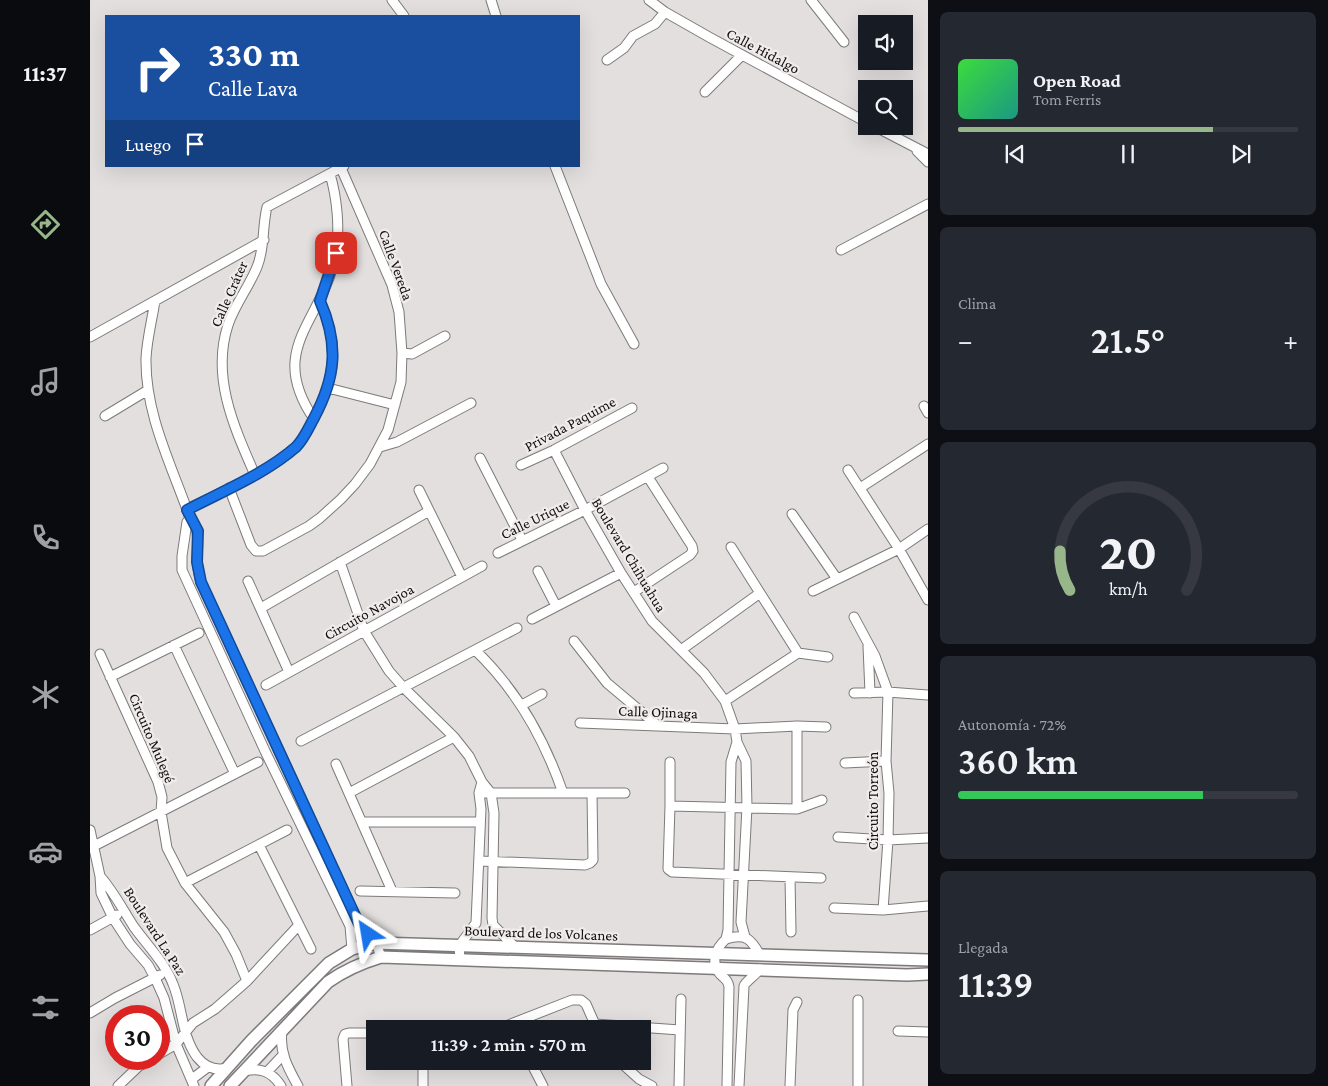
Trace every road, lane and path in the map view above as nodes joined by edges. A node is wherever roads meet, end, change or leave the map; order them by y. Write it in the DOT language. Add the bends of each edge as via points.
graph roads {
  1 [pos="392,0"];
  2 [pos="491,0"];
  3 [pos="649,0"];
  4 [pos="812,0"];
  5 [pos="665,12"];
  6 [pos="403,15"];
  7 [pos="496,15"];
  8 [pos="844,42"];
  9 [pos="742,55"];
  10 [pos="607,60"];
  11 [pos="705,92"];
  12 [pos="858,118"];
  13 [pos="891,135"];
  14 [pos="916,148"];
  15 [pos="928,154"];
  16 [pos="928,162"];
  17 [pos="343,167"];
  18 [pos="555,167"];
  19 [pos="330,174"];
  20 [pos="928,204"];
  21 [pos="264,240"];
  22 [pos="841,250"];
  23 [pos="155,301"];
  24 [pos="320,301"];
  25 [pos="445,336"];
  26 [pos="90,337"];
  27 [pos="634,344"];
  28 [pos="402,353"];
  29 [pos="328,388"];
  30 [pos="148,390"];
  31 [pos="471,403"];
  32 [pos="395,405"];
  33 [pos="632,408"];
  34 [pos="105,416"];
  35 [pos="314,419"];
  36 [pos="928,444"];
  37 [pos="380,447"];
  38 [pos="554,450"];
  39 [pos="480,458"];
  40 [pos="522,465"];
  41 [pos="663,468"];
  42 [pos="848,470"];
  43 [pos="255,474"];
  44 [pos="648,477"];
  45 [pos="229,488"];
  46 [pos="860,488"];
  47 [pos="419,490"];
  48 [pos="585,510"];
  49 [pos="429,511"];
  50 [pos="188,514"];
  51 [pos="792,514"];
  52 [pos="928,530"];
  53 [pos="522,540"];
  54 [pos="731,547"];
  55 [pos="899,549"];
  56 [pos="498,552"];
  57 [pos="340,562"];
  58 [pos="482,566"];
  59 [pos="538,571"];
  60 [pos="621,573"];
  61 [pos="462,577"];
  62 [pos="837,579"];
  63 [pos="248,581"];
  64 [pos="201,582"];
  65 [pos="189,588"];
  66 [pos="813,591"];
  67 [pos="634,592"];
  68 [pos="760,593"];
  69 [pos="928,600"];
  70 [pos="556,606"];
  71 [pos="261,608"];
  72 [pos="854,617"];
  73 [pos="532,619"];
  74 [pos="517,628"];
  75 [pos="364,631"];
  76 [pos="199,633"];
  77 [pos="574,641"];
  78 [pos="868,643"];
  79 [pos="174,645"];
  80 [pos="475,650"];
  81 [pos="681,650"];
  82 [pos="798,653"];
  83 [pos="100,654"];
  84 [pos="828,657"];
  85 [pos="289,672"];
  86 [pos="110,677"];
  87 [pos="266,685"];
  88 [pos="403,688"];
  89 [pos="888,692"];
  90 [pos="854,693"];
  91 [pos="870,693"];
  92 [pos="542,694"];
  93 [pos="928,695"];
  94 [pos="725,701"];
  95 [pos="522,705"];
  96 [pos="580,723"];
  97 [pos="657,725"];
  98 [pos="797,726"];
  99 [pos="826,727"];
  100 [pos="735,729"];
  101 [pos="454,737"];
  102 [pos="301,741"];
  103 [pos="737,742"];
  104 [pos="277,745"];
  105 [pos="265,750"];
  106 [pos="886,761"];
  107 [pos="258,762"];
  108 [pos="670,762"];
  109 [pos="845,763"];
  110 [pos="336,764"];
  111 [pos="235,774"];
  112 [pos="482,782"];
  113 [pos="349,793"];
  114 [pos="479,793"];
  115 [pos="491,793"];
  116 [pos="563,793"];
  117 [pos="592,793"];
  118 [pos="625,793"];
  119 [pos="822,800"];
  120 [pos="670,806"];
  121 [pos="730,806"];
  122 [pos="747,807"];
  123 [pos="797,809"];
  124 [pos="161,812"];
  125 [pos="362,822"];
  126 [pos="480,822"];
  127 [pos="90,830"];
  128 [pos="287,830"];
  129 [pos="838,837"];
  130 [pos="928,838"];
  131 [pos="888,840"];
  132 [pos="259,844"];
  133 [pos="92,847"];
  134 [pos="479,861"];
  135 [pos="494,861"];
  136 [pos="729,875"];
  137 [pos="744,875"];
  138 [pos="100,876"];
  139 [pos="790,877"];
  140 [pos="821,878"];
  141 [pos="185,883"];
  142 [pos="360,891"];
  143 [pos="392,891"];
  144 [pos="455,893"];
  145 [pos="928,906"];
  146 [pos="834,908"];
  147 [pos="883,910"];
  148 [pos="124,912"];
  149 [pos="113,918"];
  150 [pos="476,924"];
  151 [pos="298,926"];
  152 [pos="493,926"];
  153 [pos="90,930"];
  154 [pos="791,932"];
  155 [pos="745,937"];
  156 [pos="726,939"];
  157 [pos="376,943"];
  158 [pos="459,946"];
  159 [pos="515,947"];
  160 [pos="311,949"];
  161 [pos="352,949"];
  162 [pos="715,954"];
  163 [pos="760,955"];
  164 [pos="381,956"];
  165 [pos="460,960"];
  166 [pos="928,960"];
  167 [pos="716,968"];
  168 [pos="760,969"];
  169 [pos="166,972"];
  170 [pos="928,974"];
  171 [pos="155,978"];
  172 [pos="247,981"];
  173 [pos="728,981"];
  174 [pos="745,982"];
  175 [pos="681,999"];
  176 [pos="858,1000"];
  177 [pos="797,1002"];
  178 [pos="90,1013"];
  179 [pos="527,1020"];
  180 [pos="593,1020"];
  181 [pos="651,1029"];
  182 [pos="680,1030"];
  183 [pos="282,1031"];
  184 [pos="898,1031"];
  185 [pos="186,1032"];
  186 [pos="928,1032"];
  187 [pos="366,1034"];
  188 [pos="176,1044"];
  189 [pos="170,1048"];
  190 [pos="283,1055"];
  191 [pos="208,1066"];
  192 [pos="227,1068"];
  193 [pos="135,1070"];
  194 [pos="422,1070"];
  195 [pos="535,1070"];
  196 [pos="629,1070"];
  197 [pos="244,1071"];
  198 [pos="267,1072"];
  199 [pos="193,1083"];
  200 [pos="118,1086"];
  201 [pos="211,1086"];
  202 [pos="230,1086"];
  203 [pos="281,1086"];
  204 [pos="298,1086"];
  205 [pos="347,1086"];
  206 [pos="423,1086"];
  207 [pos="543,1086"];
  208 [pos="652,1086"];
  209 [pos="679,1086"];
  210 [pos="727,1086"];
  211 [pos="739,1086"];
  212 [pos="790,1086"];
  213 [pos="858,1086"];
  1 -- 6 [label="street"];
  2 -- 7 [label="street"];
  3 -- 5 [label="street, Calle Hidalgo"];
  4 -- 8 [label="street"];
  5 -- 9 [label="street, Calle Hidalgo"];
  5 -- 10 [label="street" via="656,24 633,36 624,48"];
  9 -- 11 [label="street"];
  9 -- 12 [label="street, Calle Hidalgo"];
  13 -- 14 [label="street"];
  14 -- 15 [label="street"];
  14 -- 16 [label="street"];
  17 -- 19 [label="street, Calle Cráter"];
  17 -- 28 [label="street, Calle Vereda" via="392,286 399,312"];
  18 -- 27 [label="street" via="600,284"];
  19 -- 21 [label="street, Calle Cráter" via="267,207"];
  19 -- 24 [label="street" via="338,223 336,253"];
  20 -- 22 [label="street"];
  21 -- 23 [label="street"];
  21 -- 43 [label="street, Calle Cráter" via="258,266 228,326 222,362 229,412"];
  23 -- 26 [label="street"];
  23 -- 30 [label="street" via="146,358"];
  24 -- 29 [label="street" via="332,338"];
  24 -- 35 [label="street" via="299,342 294,374 297,390"];
  25 -- 28 [label="street" via="412,354"];
  28 -- 32 [label="street, Calle Vereda" via="401,382"];
  29 -- 32 [label="street"];
  29 -- 35 [label="street"];
  30 -- 34 [label="street"];
  30 -- 50 [label="street" via="158,432"];
  31 -- 37 [label="street" via="397,442"];
  32 -- 37 [label="street, Calle Vereda"];
  33 -- 38 [label="street, Privada Paquime"];
  35 -- 43 [label="street" via="297,446"];
  36 -- 46 [label="street"];
  37 -- 45 [label="street, Calle Vereda" via="342,499 309,526 263,551 256,551 251,545"];
  38 -- 40 [label="street, Privada Paquime"];
  38 -- 48 [label="street, Boulevard Chihuahua"];
  39 -- 53 [label="street"];
  41 -- 44 [label="street, Calle Urique"];
  42 -- 46 [label="street"];
  43 -- 45 [label="street"];
  44 -- 48 [label="street, Calle Urique"];
  44 -- 67 [label="street" via="693,551"];
  45 -- 50 [label="street"];
  46 -- 55 [label="street"];
  47 -- 49 [label="street"];
  48 -- 53 [label="street, Calle Urique"];
  48 -- 60 [label="street, Boulevard Chihuahua"];
  49 -- 57 [label="street"];
  49 -- 61 [label="street"];
  50 -- 64 [label="street" via="198,531 197,562"];
  50 -- 65 [label="street" via="182,570"];
  51 -- 62 [label="street"];
  52 -- 55 [label="street"];
  53 -- 56 [label="street, Calle Urique"];
  54 -- 68 [label="street"];
  55 -- 62 [label="street"];
  55 -- 69 [label="street"];
  57 -- 71 [label="street"];
  57 -- 75 [label="street"];
  58 -- 61 [label="street, Circuito Navojoa"];
  59 -- 70 [label="street"];
  60 -- 67 [label="street, Boulevard Chihuahua"];
  60 -- 70 [label="street"];
  61 -- 75 [label="street, Circuito Navojoa"];
  62 -- 66 [label="street"];
  63 -- 71 [label="street"];
  64 -- 65 [label="street"];
  64 -- 104 [label="street"];
  65 -- 105 [label="street"];
  67 -- 81 [label="street, Boulevard Chihuahua" via="652,621"];
  68 -- 81 [label="street"];
  68 -- 82 [label="street"];
  70 -- 73 [label="street"];
  71 -- 85 [label="street"];
  72 -- 78 [label="street"];
  74 -- 80 [label="street"];
  75 -- 85 [label="street, Circuito Navojoa"];
  75 -- 88 [label="street"];
  76 -- 79 [label="street"];
  77 -- 97 [label="street" via="607,683"];
  78 -- 89 [label="street"];
  78 -- 91 [label="street"];
  79 -- 86 [label="street"];
  79 -- 111 [label="street"];
  80 -- 88 [label="street"];
  80 -- 95 [label="street"];
  81 -- 94 [label="street, Boulevard Chihuahua"];
  82 -- 84 [label="street"];
  82 -- 94 [label="street"];
  83 -- 86 [label="street, Circuito Mulegé"];
  85 -- 87 [label="street, Circuito Navojoa"];
  86 -- 124 [label="street, Circuito Mulegé" via="158,782"];
  88 -- 101 [label="street"];
  88 -- 102 [label="street"];
  89 -- 91 [label="street"];
  89 -- 93 [label="street"];
  89 -- 106 [label="street, Circuito Torreón"];
  90 -- 91 [label="street"];
  92 -- 95 [label="street"];
  94 -- 100 [label="street, Boulevard Chihuahua"];
  95 -- 116 [label="street" via="553,763"];
  96 -- 97 [label="street, Calle Ojinaga"];
  97 -- 100 [label="street, Calle Ojinaga"];
  98 -- 99 [label="street, Calle Ojinaga"];
  98 -- 100 [label="street, Calle Ojinaga"];
  98 -- 123 [label="street"];
  100 -- 103 [label="street, Boulevard Chihuahua"];
  101 -- 112 [label="street" via="469,756"];
  101 -- 113 [label="street"];
  103 -- 121 [label="street, Boulevard Chihuahua" via="731,762"];
  103 -- 122 [label="street, Boulevard Chihuahua" via="746,761"];
  104 -- 105 [label="street"];
  104 -- 157 [label="street" via="359,924"];
  105 -- 161 [label="street" via="350,926"];
  106 -- 109 [label="street"];
  106 -- 131 [label="street, Circuito Torreón"];
  107 -- 111 [label="street, Circuito Mulegé"];
  108 -- 120 [label="street"];
  110 -- 113 [label="street"];
  111 -- 124 [label="street, Circuito Mulegé"];
  112 -- 114 [label="street"];
  112 -- 115 [label="street"];
  113 -- 125 [label="street"];
  114 -- 115 [label="street"];
  114 -- 126 [label="street"];
  115 -- 116 [label="street"];
  115 -- 135 [label="street"];
  116 -- 117 [label="street"];
  117 -- 118 [label="street"];
  117 -- 135 [label="street" via="593,860 590,863"];
  119 -- 123 [label="street"];
  120 -- 121 [label="street"];
  120 -- 136 [label="street" via="668,869 672,872"];
  121 -- 122 [label="street"];
  121 -- 136 [label="street, Boulevard Chihuahua"];
  122 -- 123 [label="street"];
  122 -- 137 [label="street, Boulevard Chihuahua"];
  124 -- 133 [label="street, Circuito Mulegé"];
  124 -- 141 [label="street" via="167,848"];
  125 -- 126 [label="street"];
  125 -- 143 [label="street"];
  126 -- 134 [label="street"];
  127 -- 133 [label="street, Boulevard La Paz"];
  128 -- 132 [label="street"];
  129 -- 131 [label="street"];
  130 -- 131 [label="street"];
  131 -- 147 [label="street, Circuito Torreón"];
  132 -- 141 [label="street"];
  132 -- 151 [label="street"];
  133 -- 138 [label="street, Boulevard La Paz"];
  134 -- 135 [label="street"];
  134 -- 150 [label="street"];
  135 -- 152 [label="street"];
  136 -- 137 [label="street"];
  136 -- 156 [label="street, Boulevard Chihuahua"];
  137 -- 139 [label="street"];
  137 -- 155 [label="street, Boulevard Chihuahua" via="741,922"];
  138 -- 148 [label="street, Boulevard La Paz"];
  138 -- 149 [label="street, Boulevard La Paz" via="101,893"];
  139 -- 140 [label="street"];
  139 -- 154 [label="street"];
  141 -- 172 [label="street" via="224,932"];
  142 -- 143 [label="street"];
  143 -- 144 [label="street"];
  145 -- 147 [label="street"];
  146 -- 147 [label="street"];
  148 -- 149 [label="street"];
  148 -- 169 [label="street, Boulevard La Paz"];
  149 -- 153 [label="street"];
  149 -- 171 [label="street, Boulevard La Paz"];
  150 -- 152 [label="street"];
  150 -- 158 [label="street"];
  151 -- 160 [label="street"];
  151 -- 172 [label="street"];
  152 -- 159 [label="street"];
  155 -- 156 [label="street"];
  155 -- 163 [label="street" via="753,942"];
  156 -- 162 [label="street"];
  157 -- 158 [label="street, Boulevard de los Volcanes"];
  157 -- 161 [label="street, Boulevard de los Volcanes"];
  157 -- 164 [label="street"];
  158 -- 159 [label="street, Boulevard de los Volcanes"];
  158 -- 165 [label="street"];
  159 -- 162 [label="street, Boulevard de los Volcanes"];
  161 -- 192 [label="street, Boulevard de los Volcanes" via="329,963"];
  162 -- 163 [label="street, Boulevard de los Volcanes"];
  162 -- 167 [label="street"];
  163 -- 166 [label="street, Boulevard de los Volcanes"];
  164 -- 165 [label="street, Boulevard de los Volcanes"];
  164 -- 183 [label="street, Boulevard de los Volcanes" via="357,964 328,982"];
  165 -- 167 [label="street, Boulevard de los Volcanes"];
  167 -- 168 [label="street, Boulevard de los Volcanes"];
  167 -- 173 [label="street"];
  168 -- 170 [label="street, Boulevard de los Volcanes"];
  168 -- 174 [label="street"];
  169 -- 171 [label="street"];
  169 -- 185 [label="street, Boulevard La Paz" via="175,990"];
  171 -- 178 [label="street"];
  171 -- 188 [label="street, Boulevard La Paz" via="164,998"];
  172 -- 185 [label="street"];
  173 -- 174 [label="street"];
  173 -- 210 [label="street"];
  174 -- 211 [label="street"];
  175 -- 182 [label="street"];
  176 -- 213 [label="street"];
  177 -- 212 [label="street" via="793,1010"];
  179 -- 180 [label="street" via="572,1000 586,1004"];
  181 -- 182 [label="street"];
  182 -- 209 [label="street"];
  183 -- 190 [label="street"];
  183 -- 197 [label="street, Boulevard de los Volcanes"];
  184 -- 186 [label="street"];
  185 -- 188 [label="street"];
  185 -- 191 [label="street, Boulevard La Paz" via="196,1056"];
  187 -- 205 [label="street" via="349,1033 343,1040"];
  188 -- 189 [label="street"];
  188 -- 199 [label="street, Boulevard La Paz"];
  190 -- 198 [label="street"];
  190 -- 204 [label="street"];
  191 -- 192 [label="street"];
  191 -- 199 [label="street"];
  192 -- 201 [label="street, Boulevard de los Volcanes"];
  193 -- 200 [label="street"];
  194 -- 206 [label="street"];
  195 -- 207 [label="street"];
  196 -- 208 [label="street"];
  197 -- 198 [label="street"];
  197 -- 202 [label="street, Boulevard de los Volcanes"];
  198 -- 203 [label="street"];
}
